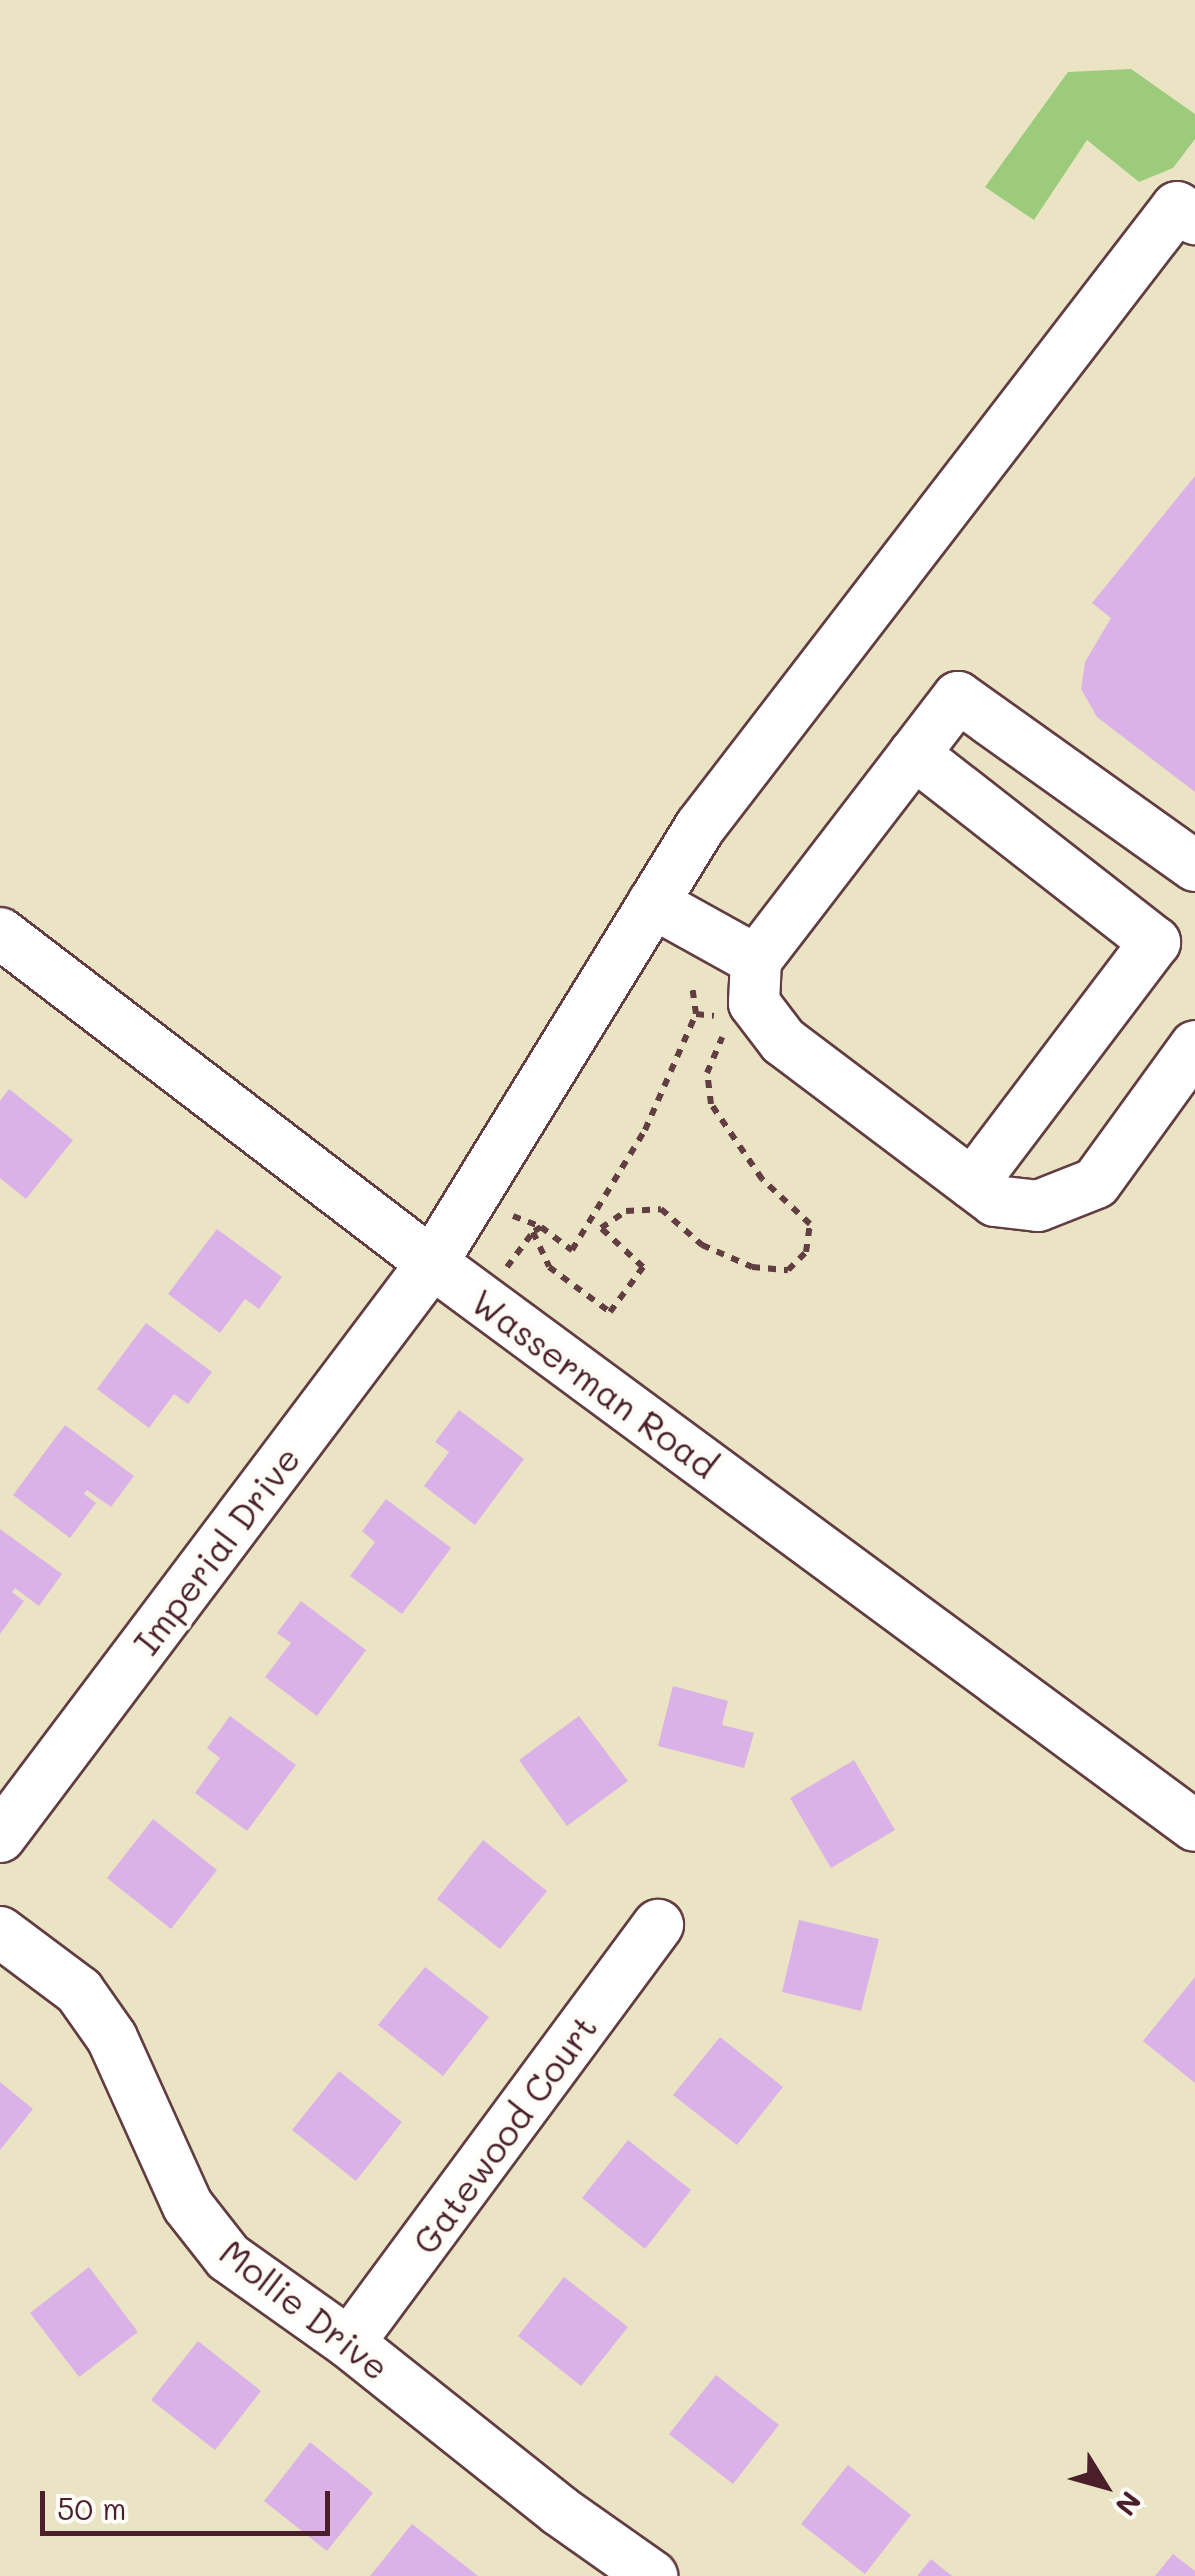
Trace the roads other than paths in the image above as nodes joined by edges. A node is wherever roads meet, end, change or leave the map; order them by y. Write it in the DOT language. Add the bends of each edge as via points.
graph roads {
  1 [pos="1195,220"];
  2 [pos="914,754"];
  3 [pos="1195,866"];
  4 [pos="652,904"];
  5 [pos="0,933"];
  6 [pos="756,960"];
  7 [pos="1195,1046"];
  8 [pos="972,1184"];
  9 [pos="432,1263"];
  10 [pos="1195,1826"];
  11 [pos="0,1837"];
  12 [pos="658,1924"];
  13 [pos="0,1932"];
  14 [pos="350,2343"];
  15 [pos="652,2576"];
  1 -- 4 [label="street, Imperial Drive" via="1176,207 700,827"];
  2 -- 3 [label="street" via="958,697"];
  2 -- 6 [label="street"];
  2 -- 8 [label="street" via="1154,942"];
  4 -- 6 [label="street"];
  4 -- 9 [label="street, Imperial Drive"];
  5 -- 9 [label="street, Wasserman Road"];
  6 -- 8 [label="street" via="754,1002 783,1041"];
  7 -- 8 [label="street" via="1096,1183 1038,1206 996,1201"];
  9 -- 10 [label="street, Wasserman Road"];
  9 -- 11 [label="street, Imperial Drive"];
  12 -- 14 [label="street, Gatewood Court"];
  13 -- 14 [label="street, Mollie Drive" via="79,1991 112,2038 188,2206 228,2257"];
  14 -- 15 [label="street, Mollie Drive"];
}
